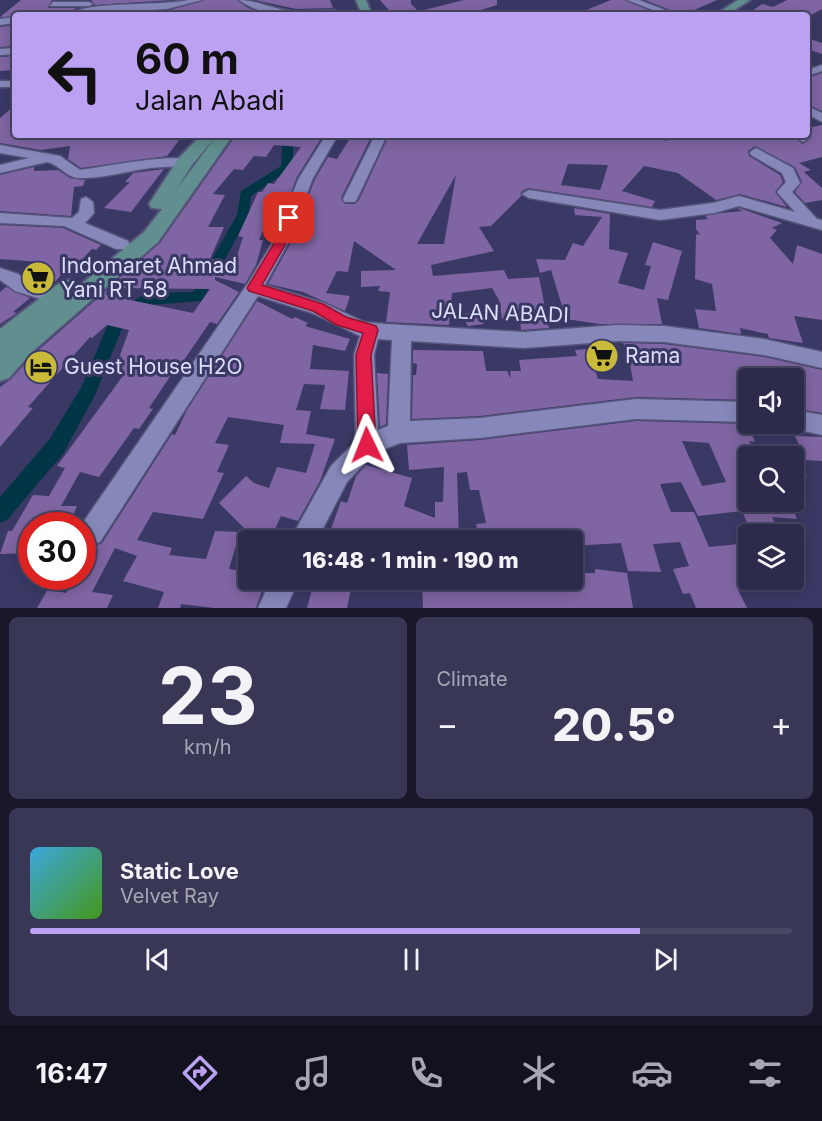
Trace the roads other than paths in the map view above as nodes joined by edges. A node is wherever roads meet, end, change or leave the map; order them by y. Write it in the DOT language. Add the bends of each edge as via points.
graph roads {
  1 [pos="243,0"];
  2 [pos="631,0"];
  3 [pos="745,0"];
  4 [pos="197,1"];
  5 [pos="53,4"];
  6 [pos="285,4"];
  7 [pos="104,9"];
  8 [pos="270,10"];
  9 [pos="87,12"];
  10 [pos="281,12"];
  11 [pos="665,12"];
  12 [pos="725,12"];
  13 [pos="206,138"];
  14 [pos="223,138"];
  15 [pos="330,138"];
  16 [pos="380,138"];
  17 [pos="0,149"];
  18 [pos="756,152"];
  19 [pos="47,158"];
  20 [pos="185,162"];
  21 [pos="0,169"];
  22 [pos="529,194"];
  23 [pos="350,199"];
  24 [pos="86,202"];
  25 [pos="0,218"];
  26 [pos="74,224"];
  27 [pos="818,224"];
  28 [pos="122,245"];
  29 [pos="0,274"];
  30 [pos="254,288"];
  31 [pos="57,297"];
  32 [pos="371,330"];
  33 [pos="402,332"];
  34 [pos="0,343"];
  35 [pos="822,360"];
  36 [pos="0,370"];
  37 [pos="738,411"];
  38 [pos="804,422"];
  39 [pos="822,425"];
  40 [pos="399,432"];
  41 [pos="367,445"];
  42 [pos="96,525"];
  43 [pos="308,530"];
  44 [pos="280,590"];
  45 [pos="272,608"];
  1 -- 8 [label="street"];
  2 -- 11 [label="street"];
  3 -- 12 [label="main road"];
  4 -- 7 [label="street" via="150,9"];
  5 -- 7 [label="street" via="85,4"];
  6 -- 8 [label="street"];
  7 -- 9 [label="street"];
  8 -- 10 [label="street"];
  13 -- 20 [label="main road"];
  14 -- 36 [label="main road" via="151,237 23,345"];
  15 -- 30 [label="street" via="306,178 279,245"];
  16 -- 23 [label="street"];
  17 -- 19 [label="street"];
  18 -- 27 [label="street" via="788,171 793,183 784,192"];
  19 -- 20 [label="street" via="56,159 79,174 148,163"];
  19 -- 21 [label="street"];
  20 -- 28 [label="main road" via="144,224"];
  22 -- 27 [label="street" via="660,214 739,201"];
  24 -- 26 [label="street" via="87,213"];
  25 -- 26 [label="street" via="63,220"];
  26 -- 28 [label="street"];
  28 -- 31 [label="main road"];
  29 -- 31 [label="street" via="21,286"];
  30 -- 32 [label="street, JALAN ABADI"];
  30 -- 42 [label="street"];
  31 -- 34 [label="main road"];
  32 -- 33 [label="street, JALAN ABADI"];
  32 -- 41 [label="street" via="364,355"];
  33 -- 35 [label="street, JALAN ABADI" via="524,340 617,333 664,334 764,347"];
  33 -- 40 [label="street"];
  37 -- 40 [label="street" via="636,408 480,428"];
  38 -- 39 [label="street"];
  40 -- 41 [label="street"];
  41 -- 43 [label="street" via="339,474"];
  44 -- 45 [label="street"];
}
